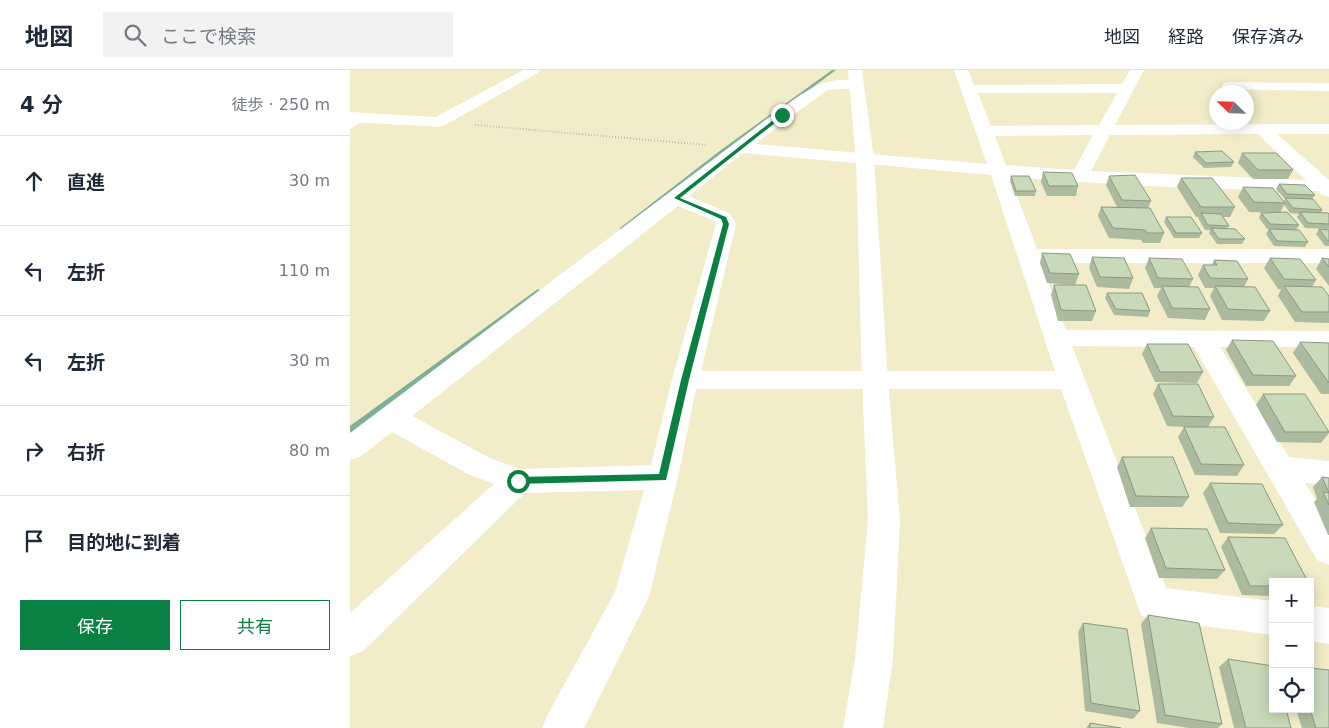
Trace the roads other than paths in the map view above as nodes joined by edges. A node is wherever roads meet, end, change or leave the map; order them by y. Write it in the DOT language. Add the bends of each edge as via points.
graph roads {
  1 [pos="533,70"];
  2 [pos="961,70"];
  3 [pos="1137,70"];
  4 [pos="1234,70"];
  5 [pos="856,77"];
  6 [pos="1230,85"];
  7 [pos="1329,87"];
  8 [pos="1126,88"];
  9 [pos="1254,88"];
  10 [pos="969,89"];
  11 [pos="357,117"];
  12 [pos="1209,126"];
  13 [pos="350,127"];
  14 [pos="1254,129"];
  15 [pos="1329,129"];
  16 [pos="1105,130"];
  17 [pos="1264,130"];
  18 [pos="985,131"];
  19 [pos="741,148"];
  20 [pos="865,159"];
  21 [pos="997,170"];
  22 [pos="1079,177"];
  23 [pos="1327,187"];
  24 [pos="676,198"];
  25 [pos="1028,256"];
  26 [pos="1329,256"];
  27 [pos="1056,338"];
  28 [pos="1202,338"];
  29 [pos="1329,339"];
  30 [pos="685,380"];
  31 [pos="875,380"];
  32 [pos="1071,380"];
  33 [pos="391,418"];
  34 [pos="350,449"];
  35 [pos="1280,468"];
  36 [pos="1329,473"];
  37 [pos="663,477"];
  38 [pos="518,481"];
  39 [pos="1329,550"];
  40 [pos="1269,617"];
  41 [pos="1314,624"];
  42 [pos="1329,626"];
  43 [pos="350,638"];
  44 [pos="562,728"];
  45 [pos="863,728"];
  1 -- 11 [label="street" via="439,122"];
  2 -- 10 [label="street"];
  3 -- 8 [label="street"];
  4 -- 6 [label="street"];
  5 -- 19 [label="street" via="822,87"];
  5 -- 20 [label="street"];
  7 -- 9 [label="street"];
  8 -- 10 [label="street"];
  8 -- 16 [label="street"];
  10 -- 18 [label="street"];
  11 -- 13 [label="lane"];
  12 -- 16 [label="street"];
  14 -- 17 [label="street"];
  15 -- 17 [label="street"];
  16 -- 18 [label="street"];
  16 -- 22 [label="street"];
  17 -- 23 [label="street"];
  18 -- 21 [label="street"];
  19 -- 20 [label="street"];
  19 -- 24 [label="street"];
  20 -- 21 [label="street"];
  20 -- 31 [label="street"];
  21 -- 22 [label="street"];
  21 -- 25 [label="street"];
  22 -- 23 [label="street"];
  24 -- 30 [label="street" via="724,218 726,224"];
  24 -- 33 [label="street"];
  25 -- 26 [label="street"];
  25 -- 27 [label="street"];
  27 -- 28 [label="street"];
  27 -- 32 [label="street"];
  28 -- 29 [label="street"];
  28 -- 35 [label="street"];
  30 -- 31 [label="street"];
  30 -- 37 [label="street"];
  31 -- 32 [label="street"];
  31 -- 45 [label="street" via="884,521 874,659"];
  32 -- 40 [label="street" via="1154,603"];
  33 -- 34 [label="street"];
  33 -- 38 [label="street" via="479,466"];
  35 -- 36 [label="street"];
  35 -- 39 [label="street"];
  37 -- 38 [label="street"];
  37 -- 44 [label="street" via="631,597"];
  38 -- 43 [label="street"];
  41 -- 42 [label="street"];
}
